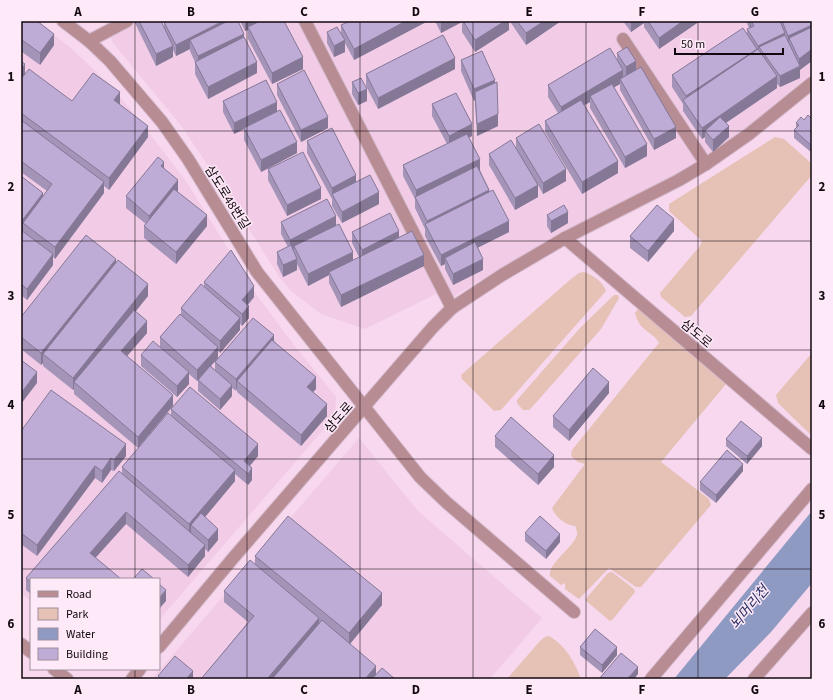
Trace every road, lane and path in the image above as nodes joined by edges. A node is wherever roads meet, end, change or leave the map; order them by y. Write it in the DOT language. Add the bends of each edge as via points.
graph roads {
  1 [pos="63,21"];
  2 [pos="127,21"];
  3 [pos="305,21"];
  4 [pos="623,39"];
  5 [pos="89,41"];
  6 [pos="812,83"];
  7 [pos="706,164"];
  8 [pos="565,238"];
  9 [pos="452,308"];
  10 [pos="365,408"];
  11 [pos="812,449"];
  12 [pos="812,490"];
  13 [pos="574,612"];
  14 [pos="812,613"];
  15 [pos="21,644"];
  16 [pos="160,646"];
  17 [pos="30,651"];
  18 [pos="55,670"];
  19 [pos="139,670"];
  20 [pos="67,679"];
  21 [pos="132,679"];
  22 [pos="651,679"];
  23 [pos="754,679"];
  1 -- 5 [label="street, 삼도로48번길"];
  2 -- 5 [label="street"];
  3 -- 9 [label="street"];
  4 -- 7 [label="street"];
  5 -- 10 [label="street, 삼도로48번길" via="162,122 188,159 257,272"];
  6 -- 7 [label="street, 삼도로" via="749,134"];
  7 -- 8 [label="street, 삼도로"];
  8 -- 9 [label="street, 삼도로"];
  8 -- 11 [label="street, 삼도로"];
  9 -- 10 [label="street, 삼도로"];
  10 -- 13 [label="street, 삼도로48번길" via="430,487"];
  10 -- 16 [label="street, 삼도로"];
  12 -- 22 [label="street"];
  14 -- 23 [label="street"];
  15 -- 17 [label="street"];
  18 -- 20 [label="street"];
  19 -- 21 [label="street"];
}
